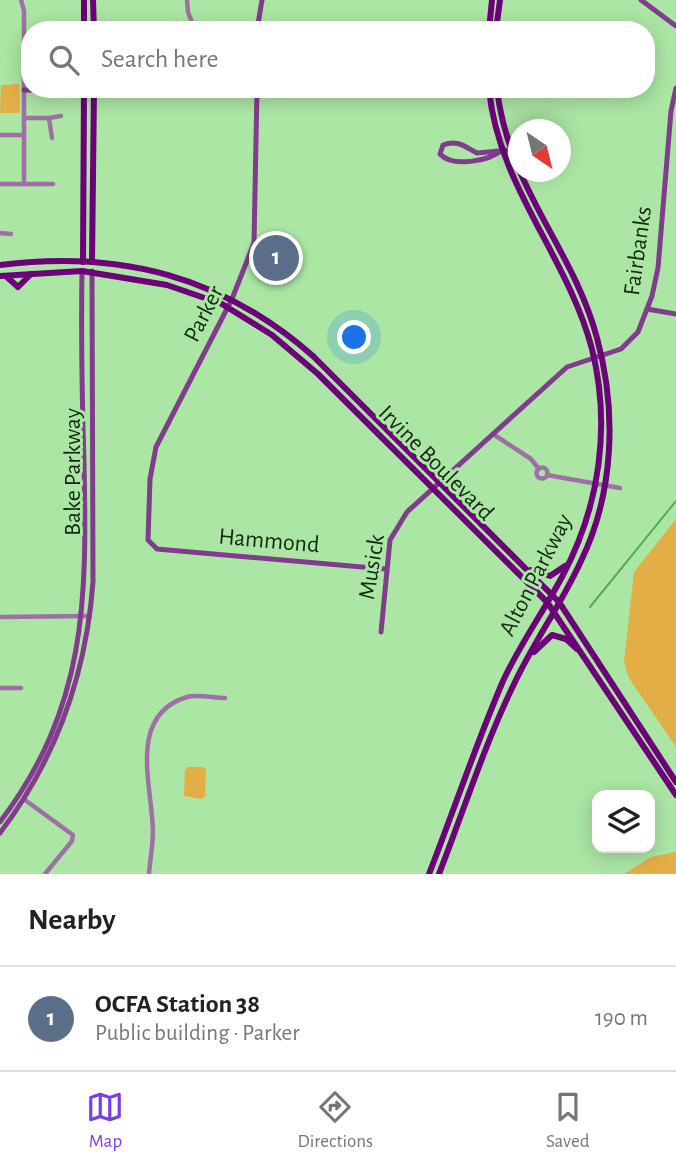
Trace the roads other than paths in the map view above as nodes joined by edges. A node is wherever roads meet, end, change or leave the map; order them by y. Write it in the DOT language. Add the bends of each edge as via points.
graph roads {
  1 [pos="22,0"];
  2 [pos="84,0"];
  3 [pos="93,0"];
  4 [pos="187,0"];
  5 [pos="262,0"];
  6 [pos="492,0"];
  7 [pos="500,0"];
  8 [pos="640,0"];
  9 [pos="24,21"];
  10 [pos="84,21"];
  11 [pos="94,21"];
  12 [pos="192,21"];
  13 [pos="258,21"];
  14 [pos="490,21"];
  15 [pos="497,21"];
  16 [pos="676,26"];
  17 [pos="676,88"];
  18 [pos="24,98"];
  19 [pos="84,98"];
  20 [pos="94,98"];
  21 [pos="257,98"];
  22 [pos="492,98"];
  23 [pos="498,98"];
  24 [pos="61,116"];
  25 [pos="24,118"];
  26 [pos="49,118"];
  27 [pos="0,135"];
  28 [pos="24,135"];
  29 [pos="52,138"];
  30 [pos="506,150"];
  31 [pos="0,184"];
  32 [pos="24,184"];
  33 [pos="53,184"];
  34 [pos="0,233"];
  35 [pos="11,234"];
  36 [pos="83,261"];
  37 [pos="92,261"];
  38 [pos="0,265"];
  39 [pos="82,271"];
  40 [pos="92,271"];
  41 [pos="33,273"];
  42 [pos="1,276"];
  43 [pos="232,299"];
  44 [pos="227,307"];
  45 [pos="647,309"];
  46 [pos="676,314"];
  47 [pos="597,356"];
  48 [pos="492,433"];
  49 [pos="439,482"];
  50 [pos="600,485"];
  51 [pos="433,488"];
  52 [pos="620,488"];
  53 [pos="151,546"];
  54 [pos="569,563"];
  55 [pos="386,569"];
  56 [pos="529,569"];
  57 [pos="552,594"];
  58 [pos="547,602"];
  59 [pos="559,602"];
  60 [pos="554,610"];
  61 [pos="87,616"];
  62 [pos="0,617"];
  63 [pos="381,632"];
  64 [pos="590,663"];
  65 [pos="517,677"];
  66 [pos="0,688"];
  67 [pos="21,688"];
  68 [pos="225,698"];
  69 [pos="474,755"];
  70 [pos="676,782"];
  71 [pos="676,795"];
  72 [pos="25,800"];
  73 [pos="464,809"];
  74 [pos="0,822"];
  75 [pos="0,833"];
  76 [pos="45,874"];
  77 [pos="149,874"];
  78 [pos="429,874"];
  79 [pos="439,874"];
  1 -- 9 [label="street"];
  2 -- 10 [label="main road"];
  3 -- 11 [label="main road"];
  4 -- 12 [label="street"];
  5 -- 13 [label="street"];
  6 -- 14 [label="main road"];
  7 -- 15 [label="main road"];
  8 -- 16 [label="street"];
  17 -- 45 [label="street, Fairbanks" via="658,268"];
  18 -- 25 [label="street"];
  19 -- 36 [label="main road, Bake Parkway"];
  20 -- 37 [label="main road, Bake Parkway"];
  21 -- 43 [label="street, Parker" via="256,233"];
  22 -- 30 [label="main road, Alton Parkway"];
  23 -- 30 [label="main road, Alton Parkway"];
  24 -- 26 [label="street"];
  25 -- 26 [label="street"];
  25 -- 28 [label="street"];
  26 -- 29 [label="street"];
  27 -- 28 [label="street"];
  28 -- 32 [label="street"];
  30 -- 30 [label="street" via="477,153 452,142 443,145 440,154 447,160 466,161"];
  30 -- 47 [label="main road, Alton Parkway" via="517,191 575,300"];
  31 -- 32 [label="street"];
  32 -- 33 [label="street"];
  34 -- 35 [label="street"];
  36 -- 37 [label="main road, Irvine Boulevard"];
  36 -- 38 [label="main road, Irvine Boulevard"];
  36 -- 39 [label="main road, Bake Parkway"];
  37 -- 40 [label="main road, Bake Parkway"];
  37 -- 43 [label="main road, Irvine Boulevard" via="166,273"];
  39 -- 40 [label="main road, Irvine Boulevard"];
  39 -- 41 [label="main road, Irvine Boulevard"];
  39 -- 61 [label="street, Bake Parkway"];
  40 -- 44 [label="main road, Irvine Boulevard" via="166,285"];
  40 -- 61 [label="street, Bake Parkway" via="93,582"];
  41 -- 42 [label="main road"];
  41 -- 42 [label="main road" via="18,287 12,278"];
  43 -- 44 [label="street, Parker"];
  43 -- 49 [label="main road, Irvine Boulevard" via="307,351"];
  44 -- 51 [label="main road, Irvine Boulevard" via="307,363"];
  44 -- 53 [label="street, Parker" via="156,447 150,479"];
  45 -- 46 [label="street"];
  45 -- 47 [label="street, Fairbanks" via="633,340"];
  47 -- 48 [label="street, Fairbanks" via="567,367"];
  47 -- 50 [label="main road, Alton Parkway"];
  48 -- 49 [label="street, Fairbanks"];
  48 -- 50 [label="street" via="531,459 540,478 547,475"];
  49 -- 51 [label="street, Musick"];
  49 -- 56 [label="main road, Irvine Boulevard"];
  50 -- 52 [label="street"];
  50 -- 54 [label="main road, Alton Parkway"];
  50 -- 59 [label="main road, Alton Parkway" via="590,540"];
  51 -- 55 [label="street, Musick" via="394,531"];
  51 -- 58 [label="main road, Irvine Boulevard"];
  53 -- 55 [label="street, Hammond"];
  54 -- 56 [label="main road" via="550,576"];
  54 -- 57 [label="main road, Alton Parkway"];
  55 -- 63 [label="street, Musick"];
  56 -- 57 [label="main road, Irvine Boulevard"];
  57 -- 58 [label="main road, Alton Parkway"];
  57 -- 59 [label="main road, Irvine Boulevard"];
  58 -- 60 [label="main road, Irvine Boulevard"];
  58 -- 69 [label="main road, Alton Parkway" via="507,673"];
  59 -- 60 [label="main road, Alton Parkway"];
  59 -- 70 [label="main road, Irvine Boulevard"];
  60 -- 64 [label="main road, Irvine Boulevard"];
  60 -- 65 [label="main road, Alton Parkway"];
  61 -- 62 [label="street"];
  61 -- 72 [label="street, Bake Parkway" via="84,654 68,712"];
  61 -- 74 [label="street, Bake Parkway" via="57,721 31,776"];
  64 -- 65 [label="main road" via="566,639 552,635"];
  64 -- 71 [label="main road, Irvine Boulevard"];
  65 -- 73 [label="main road, Alton Parkway"];
  66 -- 67 [label="street"];
  68 -- 77 [label="street" via="190,696 173,704 152,727 146,754 153,832"];
  69 -- 73 [label="main road" via="477,760 461,802"];
  69 -- 78 [label="main road, Alton Parkway"];
  72 -- 75 [label="street, Bake Parkway"];
  72 -- 76 [label="street" via="74,835"];
  73 -- 79 [label="main road, Alton Parkway"];
}
